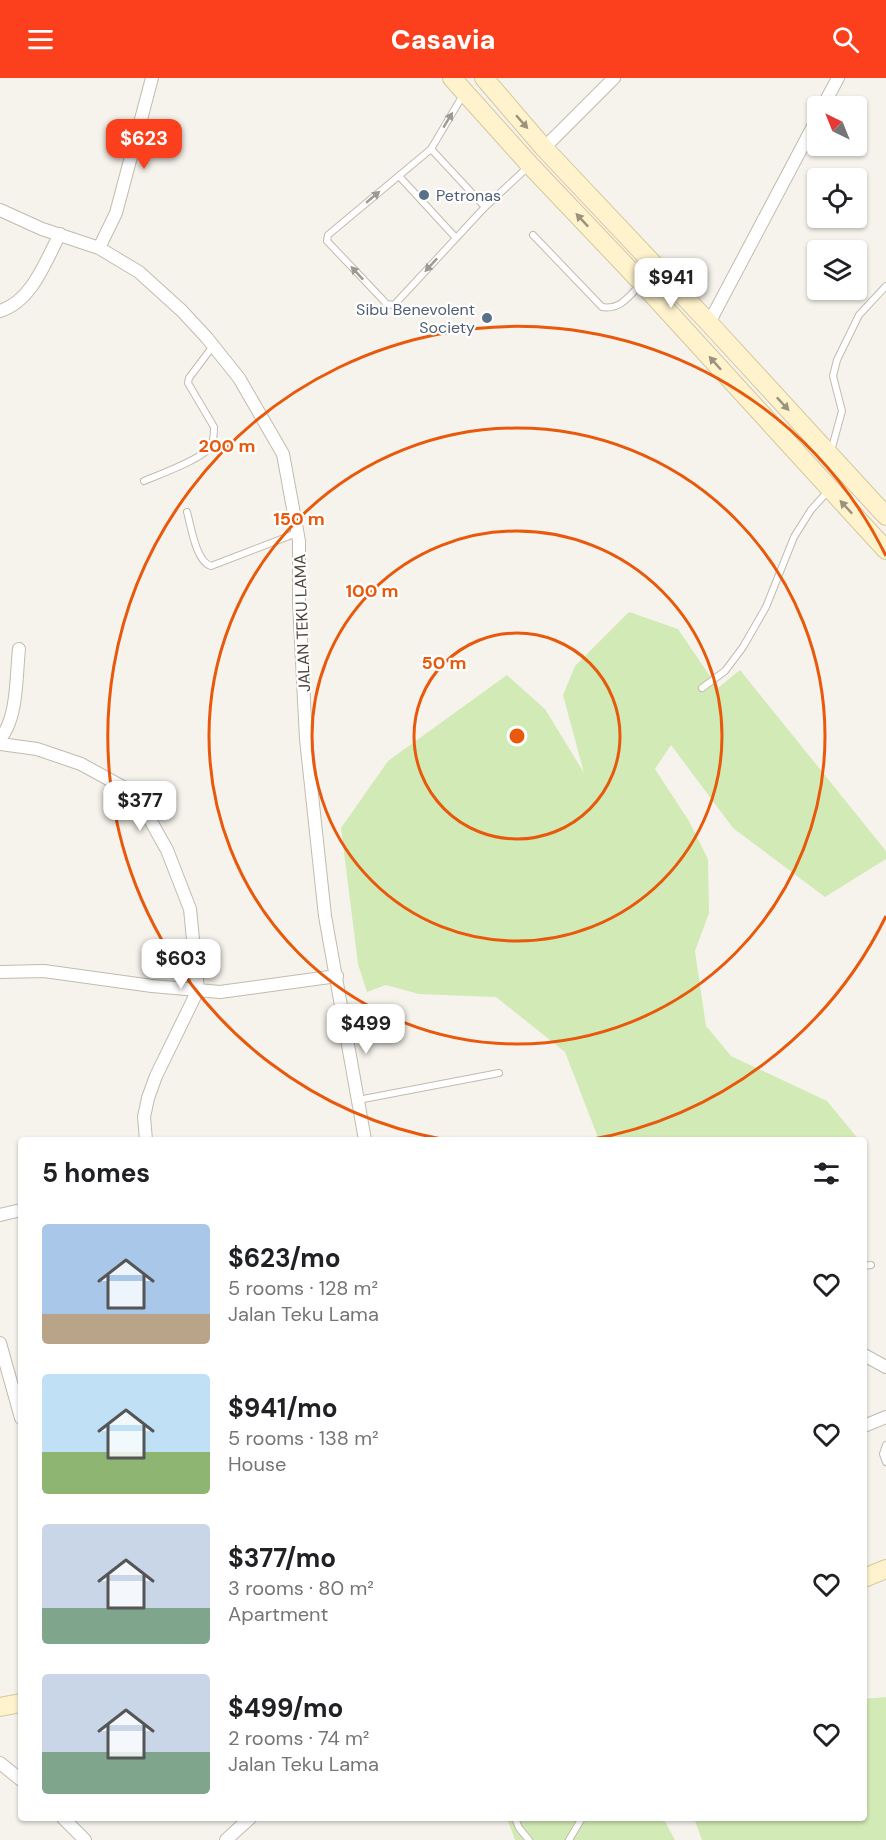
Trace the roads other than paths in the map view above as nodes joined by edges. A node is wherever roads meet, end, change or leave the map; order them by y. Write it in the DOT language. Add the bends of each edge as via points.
graph roads {
  1 [pos="152,78"];
  2 [pos="452,78"];
  3 [pos="484,78"];
  4 [pos="614,78"];
  5 [pos="838,78"];
  6 [pos="465,92"];
  7 [pos="828,96"];
  8 [pos="807,138"];
  9 [pos="431,148"];
  10 [pos="544,148"];
  11 [pos="530,165"];
  12 [pos="399,176"];
  13 [pos="485,207"];
  14 [pos="0,210"];
  15 [pos="60,234"];
  16 [pos="533,235"];
  17 [pos="456,238"];
  18 [pos="99,248"];
  19 [pos="642,283"];
  20 [pos="886,286"];
  21 [pos="0,311"];
  22 [pos="709,323"];
  23 [pos="213,345"];
  24 [pos="830,454"];
  25 [pos="144,481"];
  26 [pos="830,489"];
  27 [pos="187,512"];
  28 [pos="886,516"];
  29 [pos="298,533"];
  30 [pos="886,550"];
  31 [pos="19,649"];
  32 [pos="702,688"];
  33 [pos="0,741"];
  34 [pos="0,972"];
  35 [pos="337,976"];
  36 [pos="198,990"];
  37 [pos="499,1073"];
  38 [pos="358,1100"];
  39 [pos="146,1137"];
  40 [pos="364,1137"];
  41 [pos="18,1211"];
  42 [pos="0,1215"];
  43 [pos="0,1343"];
  44 [pos="867,1357"];
  45 [pos="886,1367"];
  46 [pos="18,1407"];
  47 [pos="886,1417"];
  48 [pos="867,1425"];
  49 [pos="886,1445"];
  50 [pos="886,1462"];
  51 [pos="886,1569"];
  52 [pos="867,1577"];
  53 [pos="886,1581"];
  54 [pos="867,1588"];
  55 [pos="18,1704"];
  56 [pos="0,1707"];
  57 [pos="0,1763"];
  58 [pos="18,1778"];
  59 [pos="66,1821"];
  60 [pos="247,1821"];
  61 [pos="516,1821"];
  62 [pos="580,1821"];
  63 [pos="85,1840"];
  64 [pos="226,1840"];
  65 [pos="530,1840"];
  66 [pos="569,1840"];
  1 -- 18 [label="street" via="116,213"];
  2 -- 6 [label="main road"];
  3 -- 10 [label="main road, one-way"];
  4 -- 10 [label="street"];
  5 -- 7 [label="street"];
  9 -- 6 [label="lane, one-way"];
  6 -- 11 [label="main road"];
  8 -- 22 [label="street"];
  9 -- 12 [label="lane"];
  9 -- 13 [label="lane"];
  10 -- 22 [label="main road"];
  11 -- 13 [label="lane"];
  19 -- 11 [label="main road, one-way"];
  12 -- 17 [label="lane"];
  17 -- 12 [label="lane, one-way" via="394,305 386,304 335,250 327,241 328,235"];
  13 -- 17 [label="lane"];
  14 -- 15 [label="street, JALAN TEKU LAMA"];
  15 -- 18 [label="street, JALAN TEKU LAMA"];
  15 -- 21 [label="street" via="33,285 13,305"];
  16 -- 19 [label="lane" via="602,307 620,306"];
  18 -- 23 [label="street, JALAN TEKU LAMA" via="139,272"];
  26 -- 19 [label="main road, one-way"];
  20 -- 24 [label="lane" via="859,315 837,360 833,376 842,411"];
  22 -- 24 [label="main road, one-way"];
  23 -- 25 [label="lane" via="188,383 214,427 210,448"];
  23 -- 29 [label="street, JALAN TEKU LAMA" via="239,378 283,454"];
  24 -- 28 [label="main road"];
  30 -- 26 [label="main road, one-way"];
  26 -- 32 [label="lane" via="794,537 766,607 743,647 725,671"];
  27 -- 29 [label="lane" via="200,556 211,566"];
  29 -- 35 [label="street, JALAN TEKU LAMA" via="306,739 325,916"];
  31 -- 33 [label="street" via="13,713"];
  33 -- 36 [label="street" via="81,764 132,792 166,850 190,909"];
  34 -- 36 [label="street" via="44,971"];
  35 -- 36 [label="street" via="220,992"];
  35 -- 38 [label="street, JALAN TEKU LAMA"];
  36 -- 39 [label="street" via="148,1098"];
  37 -- 38 [label="lane"];
  38 -- 40 [label="street, JALAN TEKU LAMA"];
  41 -- 42 [label="street"];
  43 -- 46 [label="street"];
  44 -- 45 [label="street"];
  47 -- 48 [label="street"];
  49 -- 50 [label="lane"];
  51 -- 52 [label="main road"];
  53 -- 54 [label="main road"];
  55 -- 56 [label="main road"];
  57 -- 58 [label="street"];
  59 -- 63 [label="street"];
  60 -- 64 [label="street"];
  61 -- 65 [label="lane"];
  62 -- 66 [label="lane"];
}
